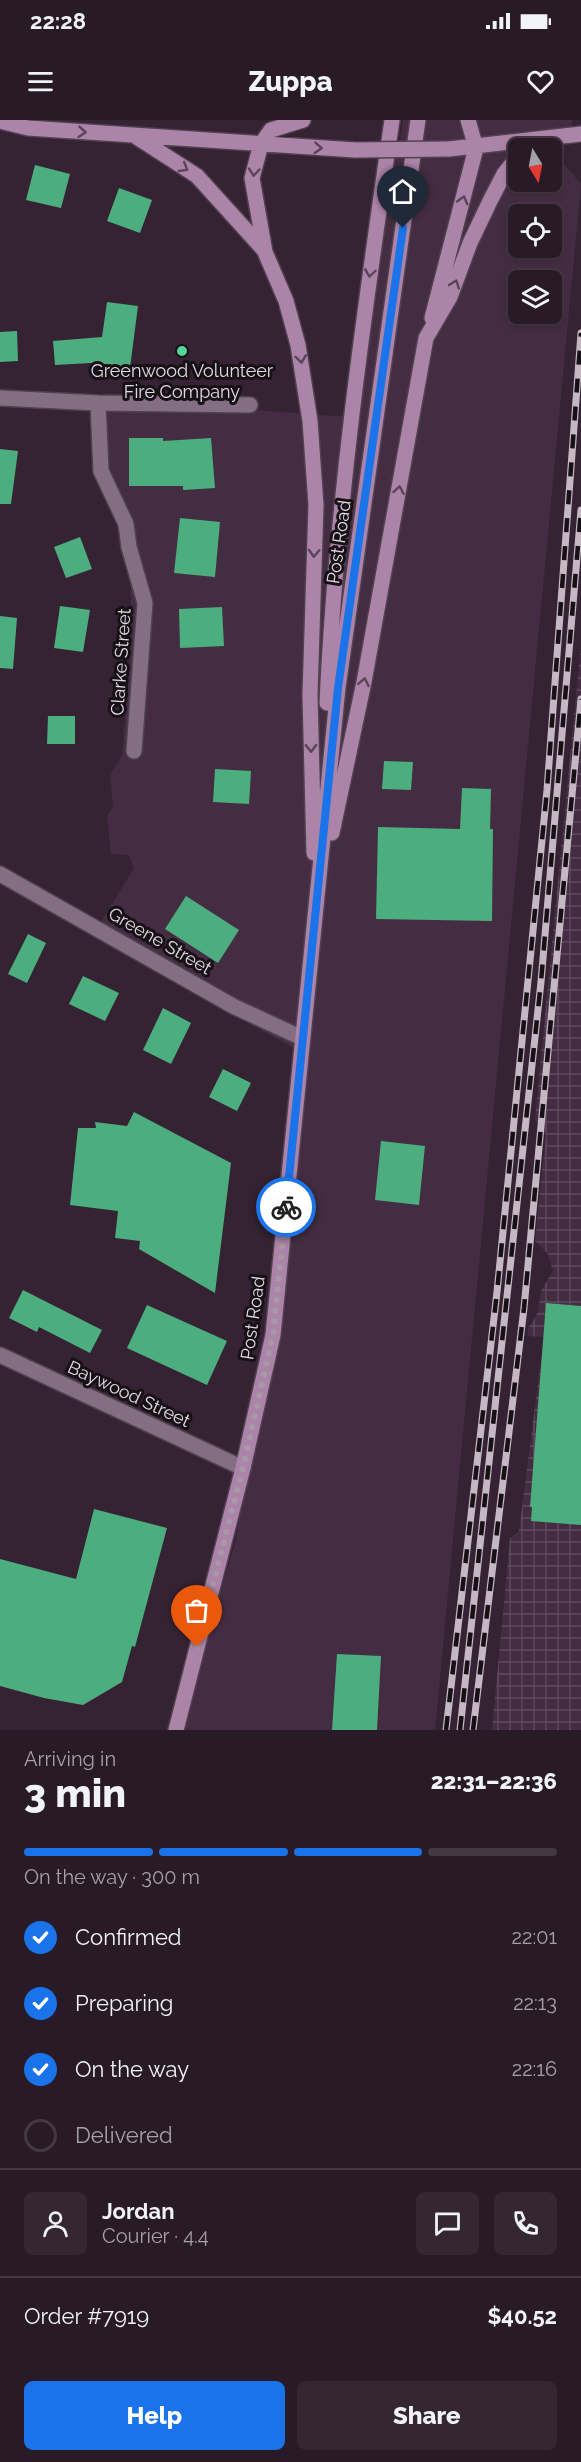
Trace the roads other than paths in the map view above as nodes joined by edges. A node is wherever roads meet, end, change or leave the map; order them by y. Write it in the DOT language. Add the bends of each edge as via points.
graph roads {
  1 [pos="3,120"];
  2 [pos="303,120"];
  3 [pos="392,120"];
  4 [pos="418,120"];
  5 [pos="468,120"];
  6 [pos="577,134"];
  7 [pos="135,136"];
  8 [pos="561,138"];
  9 [pos="261,144"];
  10 [pos="508,146"];
  11 [pos="476,148"];
  12 [pos="508,169"];
  13 [pos="265,252"];
  14 [pos="426,338"];
  15 [pos="0,398"];
  16 [pos="98,403"];
  17 [pos="250,405"];
  18 [pos="134,751"];
  19 [pos="0,874"];
  20 [pos="317,904"];
  21 [pos="302,1038"];
  22 [pos="0,1354"];
  23 [pos="243,1468"];
  24 [pos="176,1730"];
  1 -- 7 [label="main road, one-way" via="28,128"];
  2 -- 9 [label="main road" via="271,130"];
  3 -- 20 [label="main road, Post Road, one-way" via="348,429 332,592"];
  4 -- 20 [label="main road, Post Road" via="338,688"];
  5 -- 11 [label="main road"];
  6 -- 8 [label="main road"];
  7 -- 9 [label="main road"];
  7 -- 13 [label="main road, one-way" via="197,176"];
  9 -- 11 [label="main road, one-way, bridge" via="355,150"];
  9 -- 13 [label="main road, one-way" via="252,178"];
  10 -- 11 [label="main road"];
  14 -- 11 [label="main road, one-way"];
  14 -- 12 [label="main road, one-way" via="450,297 470,243"];
  13 -- 20 [label="main road, one-way" via="286,301 298,345 310,421 316,505 310,695"];
  20 -- 14 [label="main road, one-way" via="364,682"];
  15 -- 16 [label="street"];
  16 -- 17 [label="street"];
  16 -- 18 [label="street, Clarke Street" via="101,471 126,524 145,603"];
  19 -- 21 [label="street, Greene Street" via="233,1006"];
  20 -- 21 [label="main road, Post Road"];
  21 -- 23 [label="main road, Post Road" via="273,1335"];
  22 -- 23 [label="street, Baywood Street"];
  23 -- 24 [label="main road, Post Road"];
}
